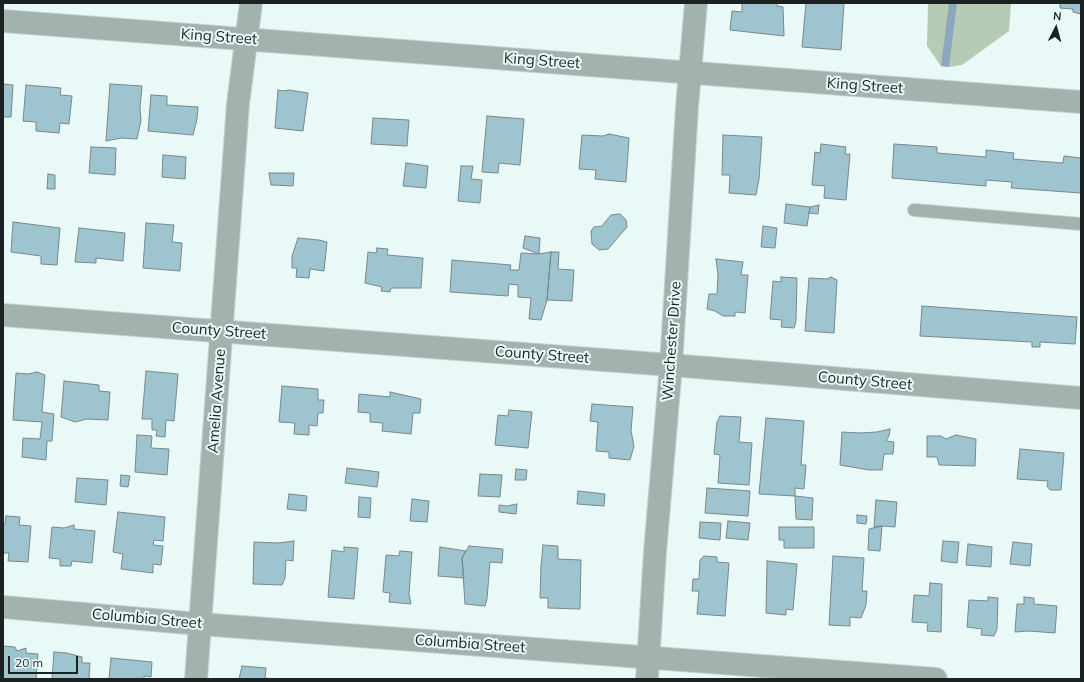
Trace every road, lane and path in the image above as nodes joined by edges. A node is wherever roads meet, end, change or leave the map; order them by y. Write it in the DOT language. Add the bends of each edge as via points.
graph roads {
  1 [pos="250,3"];
  2 [pos="696,3"];
  3 [pos="3,21"];
  4 [pos="246,39"];
  5 [pos="690,72"];
  6 [pos="1081,102"];
  7 [pos="914,210"];
  8 [pos="1081,224"];
  9 [pos="3,315"];
  10 [pos="222,331"];
  11 [pos="671,365"];
  12 [pos="1081,398"];
  13 [pos="3,607"];
  14 [pos="200,624"];
  15 [pos="648,658"];
  16 [pos="196,679"];
  17 [pos="647,679"];
  18 [pos="936,679"];
  1 -- 4 [label="street, Amelia Avenue"];
  2 -- 5 [label="street, Winchester Drive"];
  3 -- 4 [label="street, King Street"];
  4 -- 5 [label="street, King Street"];
  4 -- 10 [label="street, Amelia Avenue" via="238,104"];
  5 -- 6 [label="street, King Street"];
  5 -- 11 [label="street, Winchester Drive"];
  7 -- 8 [label="lane"];
  9 -- 10 [label="street, County Street"];
  10 -- 11 [label="street, County Street"];
  10 -- 14 [label="street, Amelia Avenue"];
  11 -- 12 [label="street, County Street"];
  11 -- 15 [label="street, Winchester Drive"];
  13 -- 14 [label="street, Columbia Street"];
  14 -- 15 [label="street, Columbia Street"];
  14 -- 16 [label="street, Amelia Avenue"];
  15 -- 17 [label="street, Winchester Drive"];
  15 -- 18 [label="street, Columbia Street"];
}
